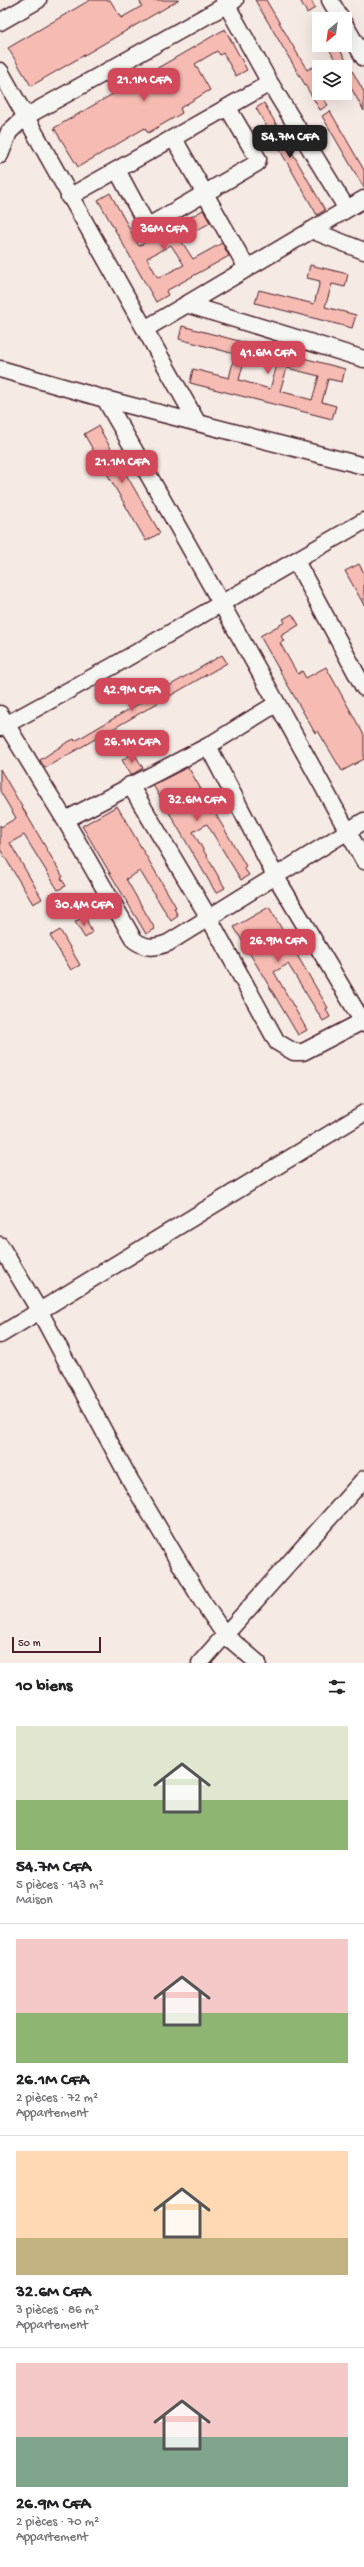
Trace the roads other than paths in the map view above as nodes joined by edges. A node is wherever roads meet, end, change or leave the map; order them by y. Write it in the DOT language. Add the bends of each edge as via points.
graph roads {
  1 [pos="38,0"];
  2 [pos="330,0"];
  3 [pos="229,2"];
  4 [pos="14,6"];
  5 [pos="338,12"];
  6 [pos="0,22"];
  7 [pos="352,37"];
  8 [pos="364,58"];
  9 [pos="0,71"];
  10 [pos="270,84"];
  11 [pos="228,108"];
  12 [pos="25,117"];
  13 [pos="174,139"];
  14 [pos="0,155"];
  15 [pos="117,170"];
  16 [pos="205,193"];
  17 [pos="70,197"];
  18 [pos="364,200"];
  19 [pos="347,209"];
  20 [pos="311,230"];
  21 [pos="364,251"];
  22 [pos="247,268"];
  23 [pos="186,304"];
  24 [pos="145,329"];
  25 [pos="364,359"];
  26 [pos="0,369"];
  27 [pos="105,399"];
  28 [pos="197,422"];
  29 [pos="364,466"];
  30 [pos="364,522"];
  31 [pos="296,562"];
  32 [pos="222,602"];
  33 [pos="364,688"];
  34 [pos="276,704"];
  35 [pos="2,722"];
  36 [pos="208,746"];
  37 [pos="130,785"];
  38 [pos="65,820"];
  39 [pos="364,821"];
  40 [pos="347,830"];
  41 [pos="364,861"];
  42 [pos="276,877"];
  43 [pos="209,918"];
  44 [pos="363,1022"];
  45 [pos="364,1113"];
  46 [pos="0,1245"];
  47 [pos="40,1312"];
  48 [pos="0,1335"];
  49 [pos="364,1478"];
  50 [pos="226,1635"];
  51 [pos="200,1663"];
  52 [pos="258,1663"];
  1 -- 4 [label="street"];
  2 -- 5 [label="street"];
  3 -- 10 [label="street"];
  3 -- 12 [label="street"];
  4 -- 6 [label="street"];
  7 -- 8 [label="street"];
  9 -- 12 [label="street"];
  10 -- 11 [label="street"];
  10 -- 19 [label="street"];
  11 -- 13 [label="street"];
  11 -- 16 [label="street" via="258,159 257,163"];
  12 -- 14 [label="street" via="9,132"];
  12 -- 17 [label="street"];
  13 -- 15 [label="street"];
  13 -- 16 [label="street"];
  15 -- 16 [label="street" via="148,224"];
  15 -- 17 [label="street"];
  16 -- 22 [label="street"];
  17 -- 24 [label="street"];
  18 -- 19 [label="street"];
  19 -- 20 [label="street"];
  20 -- 21 [label="street"];
  20 -- 22 [label="street"];
  22 -- 23 [label="street"];
  23 -- 24 [label="street"];
  23 -- 25 [label="street"];
  24 -- 28 [label="street"];
  26 -- 27 [label="street"];
  27 -- 28 [label="street"];
  27 -- 32 [label="street"];
  28 -- 29 [label="street"];
  30 -- 31 [label="street"];
  31 -- 32 [label="street"];
  31 -- 33 [label="street"];
  32 -- 34 [label="street"];
  32 -- 35 [label="street" via="113,666"];
  34 -- 36 [label="street"];
  34 -- 40 [label="street"];
  35 -- 38 [label="street"];
  36 -- 37 [label="street"];
  36 -- 42 [label="street"];
  37 -- 38 [label="street"];
  37 -- 43 [label="street"];
  38 -- 43 [label="street" via="134,940 141,945 150,948 168,943"];
  39 -- 40 [label="street"];
  40 -- 41 [label="street"];
  40 -- 42 [label="street"];
  42 -- 43 [label="street"];
  42 -- 44 [label="street"];
  43 -- 44 [label="street" via="277,1042 284,1048 303,1052"];
  45 -- 47 [label="street"];
  46 -- 47 [label="street"];
  47 -- 48 [label="street"];
  47 -- 50 [label="street" via="129,1478 202,1601"];
  49 -- 50 [label="street"];
  50 -- 51 [label="street"];
  50 -- 52 [label="street"];
}
